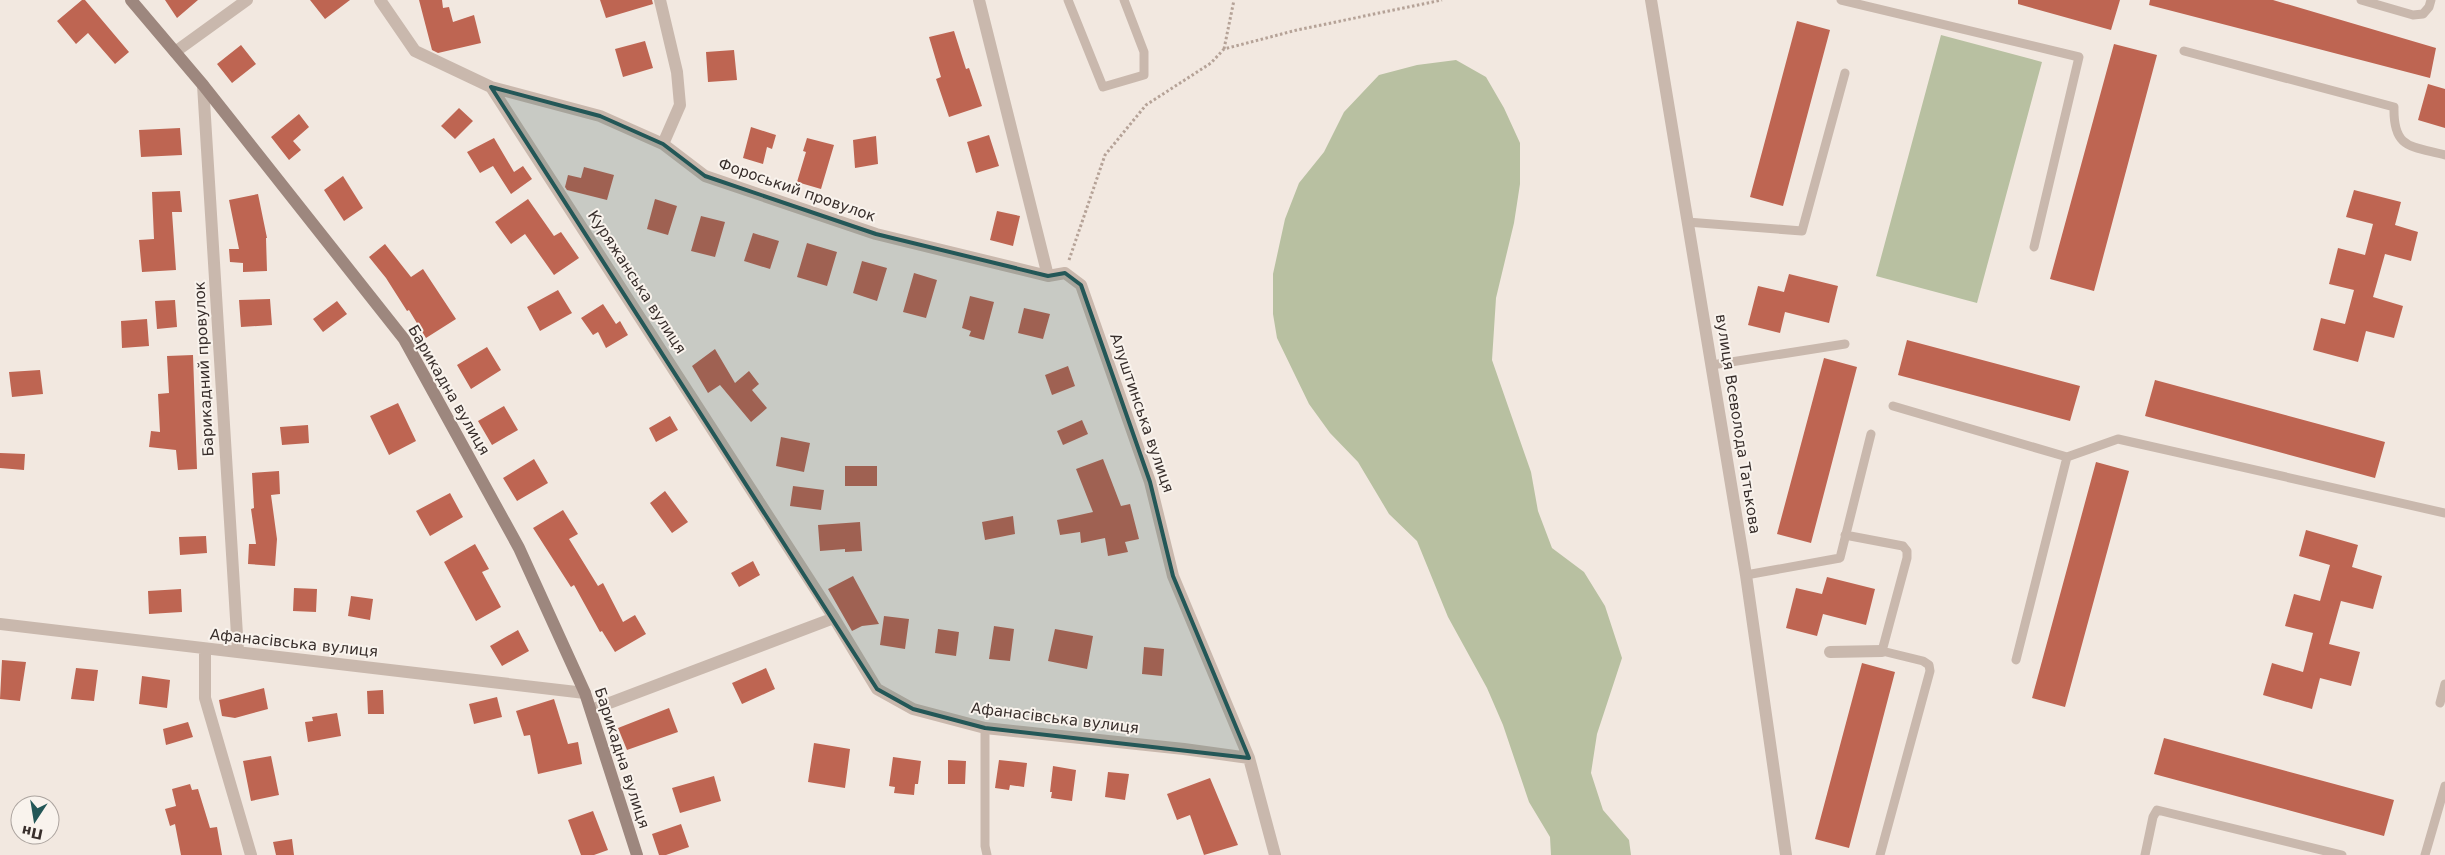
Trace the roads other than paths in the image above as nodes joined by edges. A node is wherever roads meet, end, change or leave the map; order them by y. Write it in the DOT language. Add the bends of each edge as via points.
graph roads {
  1 [pos="131,0"];
  2 [pos="246,0"];
  3 [pos="380,0"];
  4 [pos="660,0"];
  5 [pos="979,0"];
  6 [pos="1068,0"];
  7 [pos="1124,0"];
  8 [pos="1651,0"];
  9 [pos="1841,0"];
  10 [pos="2361,0"];
  11 [pos="2431,0"];
  12 [pos="2184,51"];
  13 [pos="175,52"];
  14 [pos="1845,73"];
  15 [pos="203,86"];
  16 [pos="491,87"];
  17 [pos="663,144"];
  18 [pos="2445,155"];
  19 [pos="1687,222"];
  20 [pos="2034,247"];
  21 [pos="1048,276"];
  22 [pos="1845,344"];
  23 [pos="1712,366"];
  24 [pos="1893,406"];
  25 [pos="1871,434"];
  26 [pos="2067,458"];
  27 [pos="2445,513"];
  28 [pos="1845,535"];
  29 [pos="1746,575"];
  30 [pos="834,618"];
  31 [pos="0,624"];
  32 [pos="205,649"];
  33 [pos="238,651"];
  34 [pos="1882,651"];
  35 [pos="1830,652"];
  36 [pos="2016,660"];
  37 [pos="2445,684"];
  38 [pos="585,693"];
  39 [pos="2440,703"];
  40 [pos="590,710"];
  41 [pos="985,728"];
  42 [pos="1249,758"];
  43 [pos="2445,786"];
  44 [pos="251,855"];
  45 [pos="637,855"];
  46 [pos="987,855"];
  47 [pos="1275,855"];
  48 [pos="1786,855"];
  49 [pos="1880,855"];
  50 [pos="2145,855"];
  51 [pos="2342,855"];
  52 [pos="2424,855"];
  1 -- 13 [label="street, Барикадна вулиця"];
  2 -- 13 [label="street"];
  3 -- 16 [label="street" via="415,51"];
  4 -- 17 [label="street" via="678,72 680,105"];
  5 -- 21 [label="street"];
  6 -- 7 [label="lane" via="1103,87 1144,75 1144,52"];
  8 -- 19 [label="street, вулиця Всеволода Татькова"];
  9 -- 20 [label="lane" via="2079,57"];
  10 -- 11 [label="lane" via="2412,15 2422,14"];
  12 -- 18 [label="lane" via="2394,107 2394,125 2400,138 2408,145"];
  13 -- 15 [label="street, Барикадна вулиця"];
  14 -- 19 [label="lane" via="1802,230"];
  15 -- 33 [label="street, Барикадний провулок"];
  15 -- 38 [label="street, Барикадна вулиця" via="404,339 519,548"];
  16 -- 17 [label="street, Фороський провулок" via="600,116"];
  16 -- 30 [label="street, Куряжанська вулиця"];
  17 -- 21 [label="street, Фороський провулок" via="705,176 876,234"];
  19 -- 23 [label="street, вулиця Всеволода Татькова"];
  21 -- 42 [label="street, Алуштинська вулиця" via="1065,273 1081,285 1150,482 1173,576"];
  22 -- 23 [label="lane"];
  23 -- 29 [label="street, вулиця Всеволода Татькова"];
  24 -- 26 [label="lane"];
  25 -- 28 [label="lane"];
  26 -- 27 [label="lane" via="2118,439"];
  26 -- 36 [label="lane"];
  28 -- 29 [label="lane" via="1840,558"];
  28 -- 34 [label="lane" via="1903,546 1907,551 1908,558"];
  29 -- 48 [label="street, вулиця Всеволода Татькова"];
  30 -- 40 [label="street"];
  30 -- 41 [label="street, Афанасівська вулиця" via="877,689 913,709"];
  31 -- 32 [label="street, Афанасівська вулиця"];
  32 -- 33 [label="street, Афанасівська вулиця"];
  32 -- 44 [label="street" via="205,698"];
  33 -- 38 [label="street, Афанасівська вулиця"];
  34 -- 35 [label="street"];
  34 -- 49 [label="lane" via="1923,661 1929,665 1930,671"];
  37 -- 39 [label="lane"];
  38 -- 40 [label="street, Барикадна вулиця"];
  40 -- 45 [label="street, Барикадна вулиця"];
  41 -- 42 [label="street, Афанасівська вулиця"];
  41 -- 46 [label="lane"];
  42 -- 47 [label="street, Алуштинська вулиця"];
  43 -- 52 [label="lane"];
  50 -- 51 [label="lane" via="2157,810"];
}
